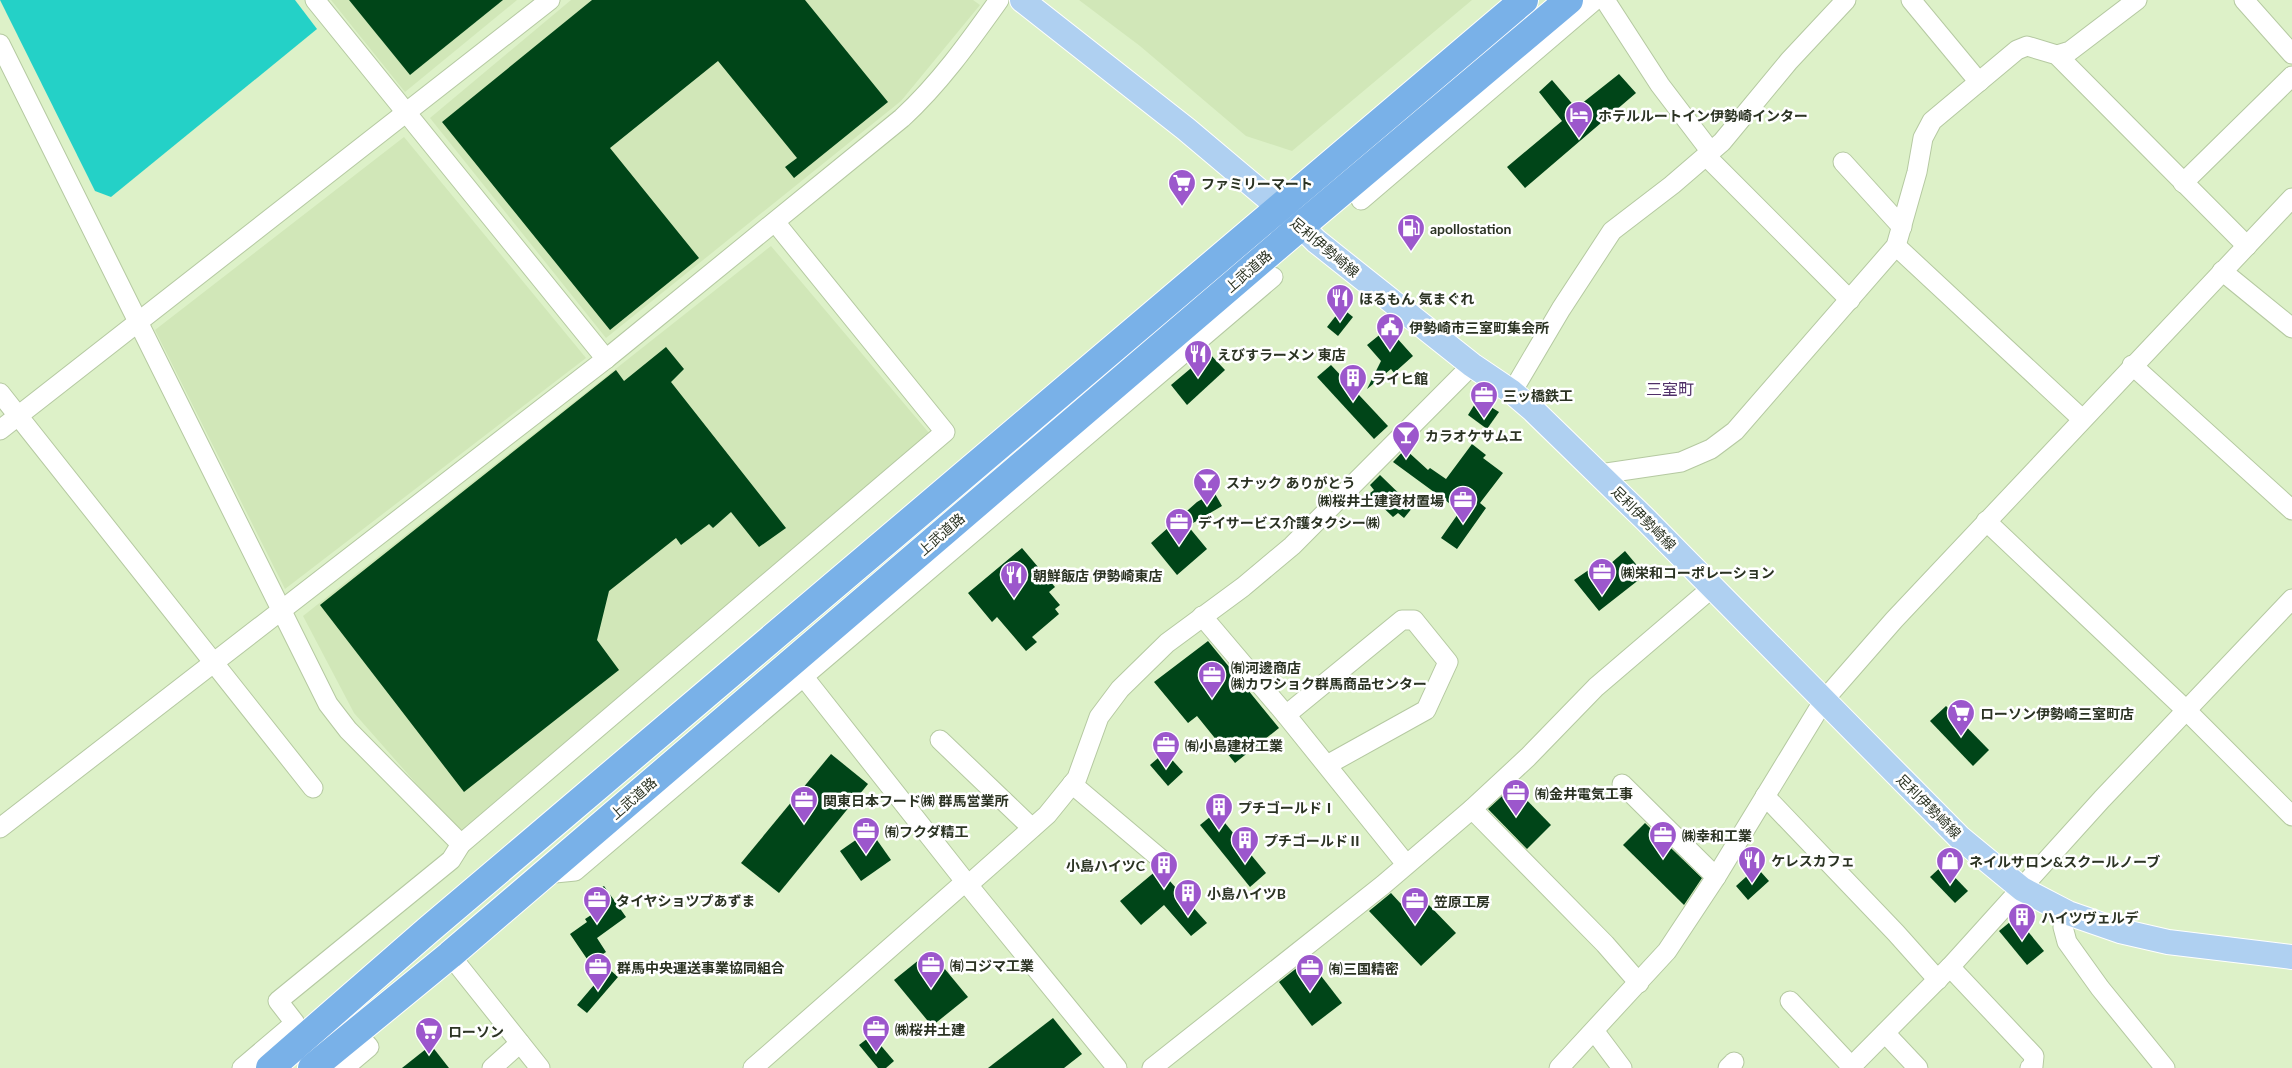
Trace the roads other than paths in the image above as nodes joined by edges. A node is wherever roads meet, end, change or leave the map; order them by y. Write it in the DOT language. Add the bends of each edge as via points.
graph roads {
  1 [pos="315,0"];
  2 [pos="550,0"];
  3 [pos="999,0"];
  4 [pos="1022,0"];
  5 [pos="1524,0"];
  6 [pos="1569,0"];
  7 [pos="1595,0"];
  8 [pos="1604,0"];
  9 [pos="1846,0"];
  10 [pos="1911,0"];
  11 [pos="2137,0"];
  12 [pos="2244,0"];
  13 [pos="0,44"];
  14 [pos="2292,54"];
  15 [pos="2057,55"];
  16 [pos="2292,76"];
  17 [pos="1979,82"];
  18 [pos="1489,90"];
  19 [pos="1458,94"];
  20 [pos="406,113"];
  21 [pos="1708,154"];
  22 [pos="1843,162"];
  23 [pos="2184,182"];
  24 [pos="2292,198"];
  25 [pos="1361,200"];
  26 [pos="1280,209"];
  27 [pos="775,222"];
  28 [pos="1301,226"];
  29 [pos="1902,227"];
  30 [pos="1896,246"];
  31 [pos="2246,246"];
  32 [pos="2222,271"];
  33 [pos="1272,277"];
  34 [pos="1850,300"];
  35 [pos="138,321"];
  36 [pos="2292,328"];
  37 [pos="1161,345"];
  38 [pos="606,359"];
  39 [pos="1472,365"];
  40 [pos="2132,365"];
  41 [pos="1154,380"];
  42 [pos="1512,392"];
  43 [pos="0,393"];
  44 [pos="19,416"];
  45 [pos="2082,419"];
  46 [pos="0,430"];
  47 [pos="1600,474"];
  48 [pos="2292,510"];
  49 [pos="1986,521"];
  50 [pos="1712,587"];
  51 [pos="2292,599"];
  52 [pos="280,611"];
  53 [pos="1202,616"];
  54 [pos="213,663"];
  55 [pos="803,676"];
  56 [pos="1824,700"];
  57 [pos="2187,711"];
  58 [pos="1286,715"];
  59 [pos="940,740"];
  60 [pos="1327,765"];
  61 [pos="1072,784"];
  62 [pos="1622,784"];
  63 [pos="313,788"];
  64 [pos="1764,796"];
  65 [pos="1472,809"];
  66 [pos="2292,816"];
  67 [pos="0,828"];
  68 [pos="1032,828"];
  69 [pos="461,844"];
  70 [pos="1162,860"];
  71 [pos="1406,864"];
  72 [pos="545,874"];
  73 [pos="1716,877"];
  74 [pos="967,883"];
  75 [pos="2022,889"];
  76 [pos="2068,913"];
  77 [pos="450,955"];
  78 [pos="2292,957"];
  79 [pos="1944,974"];
  80 [pos="1639,983"];
  81 [pos="1790,1002"];
  82 [pos="355,1031"];
  83 [pos="1595,1032"];
  84 [pos="1885,1033"];
  85 [pos="520,1043"];
  86 [pos="2161,1066"];
  87 [pos="1851,1067"];
  88 [pos="242,1068"];
  89 [pos="270,1068"];
  90 [pos="312,1068"];
  91 [pos="344,1068"];
  92 [pos="492,1068"];
  93 [pos="540,1068"];
  94 [pos="753,1068"];
  95 [pos="1117,1068"];
  96 [pos="1152,1068"];
  97 [pos="1559,1068"];
  98 [pos="1622,1068"];
  99 [pos="1918,1068"];
  100 [pos="2030,1068"];
  1 -- 20 [label="street"];
  2 -- 20 [label="street"];
  3 -- 27 [label="street" via="927,96"];
  4 -- 26 [label="main road, 足利伊勢崎線" via="1186,128"];
  5 -- 26 [label="highway, 上武道路"];
  6 -- 19 [label="highway, 上武道路"];
  7 -- 18 [label="street"];
  8 -- 21 [label="street"];
  9 -- 21 [label="street"];
  10 -- 17 [label="street"];
  11 -- 15 [label="street" via="2070,51"];
  12 -- 14 [label="street"];
  13 -- 35 [label="street"];
  15 -- 17 [label="street" via="2027,46"];
  15 -- 23 [label="street"];
  16 -- 23 [label="street"];
  17 -- 29 [label="street" via="1926,128"];
  18 -- 19 [label="street"];
  18 -- 25 [label="street"];
  19 -- 28 [label="highway, 上武道路"];
  20 -- 35 [label="street"];
  20 -- 38 [label="street"];
  21 -- 34 [label="street"];
  21 -- 42 [label="street" via="1612,231"];
  22 -- 29 [label="street"];
  23 -- 31 [label="street"];
  24 -- 31 [label="street"];
  26 -- 28 [label="main road, 足利伊勢崎線"];
  26 -- 89 [label="highway, 上武道路"];
  27 -- 38 [label="street"];
  27 -- 69 [label="street" via="945,432"];
  28 -- 37 [label="highway, 上武道路"];
  28 -- 39 [label="main road, 足利伊勢崎線"];
  29 -- 30 [label="street"];
  30 -- 34 [label="street"];
  30 -- 45 [label="street"];
  31 -- 32 [label="street"];
  32 -- 36 [label="street"];
  32 -- 40 [label="street"];
  33 -- 41 [label="street"];
  34 -- 47 [label="street" via="1735,432 1711,450 1681,462"];
  35 -- 44 [label="street"];
  35 -- 52 [label="street"];
  37 -- 41 [label="street"];
  37 -- 72 [label="highway, 上武道路"];
  38 -- 52 [label="street"];
  39 -- 42 [label="main road, 足利伊勢崎線"];
  39 -- 53 [label="street" via="1292,546"];
  40 -- 45 [label="street"];
  40 -- 48 [label="street"];
  41 -- 55 [label="street"];
  42 -- 47 [label="main road, 足利伊勢崎線"];
  43 -- 44 [label="street"];
  44 -- 46 [label="street"];
  44 -- 54 [label="street"];
  45 -- 49 [label="street"];
  47 -- 50 [label="main road, 足利伊勢崎線"];
  49 -- 56 [label="street"];
  49 -- 57 [label="street"];
  50 -- 56 [label="main road, 足利伊勢崎線"];
  50 -- 65 [label="street" via="1596,687"];
  51 -- 57 [label="street"];
  52 -- 54 [label="street"];
  52 -- 69 [label="street" via="328,704 348,730"];
  53 -- 58 [label="street"];
  53 -- 61 [label="street" via="1167,642 1120,689 1099,717"];
  54 -- 63 [label="street"];
  54 -- 67 [label="street"];
  55 -- 72 [label="street" via="575,871"];
  55 -- 74 [label="street"];
  56 -- 64 [label="street"];
  56 -- 75 [label="main road, 足利伊勢崎線" via="1959,837"];
  57 -- 66 [label="street"];
  57 -- 75 [label="street" via="2102,799"];
  58 -- 60 [label="street"];
  58 -- 60 [label="street" via="1402,620 1414,620 1448,662 1426,710"];
  59 -- 68 [label="street"];
  60 -- 71 [label="street"];
  61 -- 68 [label="street"];
  61 -- 70 [label="street"];
  62 -- 73 [label="street"];
  64 -- 73 [label="street"];
  64 -- 79 [label="street" via="1896,932"];
  65 -- 71 [label="street"];
  65 -- 80 [label="street"];
  68 -- 74 [label="street"];
  69 -- 88 [label="street" via="451,860 278,1002 295,1023"];
  71 -- 96 [label="street"];
  72 -- 77 [label="highway, 上武道路"];
  73 -- 80 [label="street" via="1667,951"];
  74 -- 94 [label="street"];
  74 -- 95 [label="street"];
  75 -- 76 [label="main road, 足利伊勢崎線"];
  75 -- 79 [label="street"];
  76 -- 78 [label="main road, 足利伊勢崎線" via="2120,931 2168,942"];
  76 -- 86 [label="street" via="2063,927 2067,942"];
  77 -- 82 [label="highway, 上武道路"];
  77 -- 85 [label="street"];
  79 -- 84 [label="street"];
  79 -- 100 [label="street" via="2034,1056"];
  80 -- 83 [label="street"];
  81 -- 87 [label="street"];
  82 -- 90 [label="highway, 上武道路"];
  82 -- 91 [label="street" via="369,1047"];
  83 -- 97 [label="street"];
  83 -- 98 [label="street"];
  84 -- 87 [label="street"];
  84 -- 99 [label="street"];
  85 -- 92 [label="street"];
  85 -- 93 [label="street"];
}
